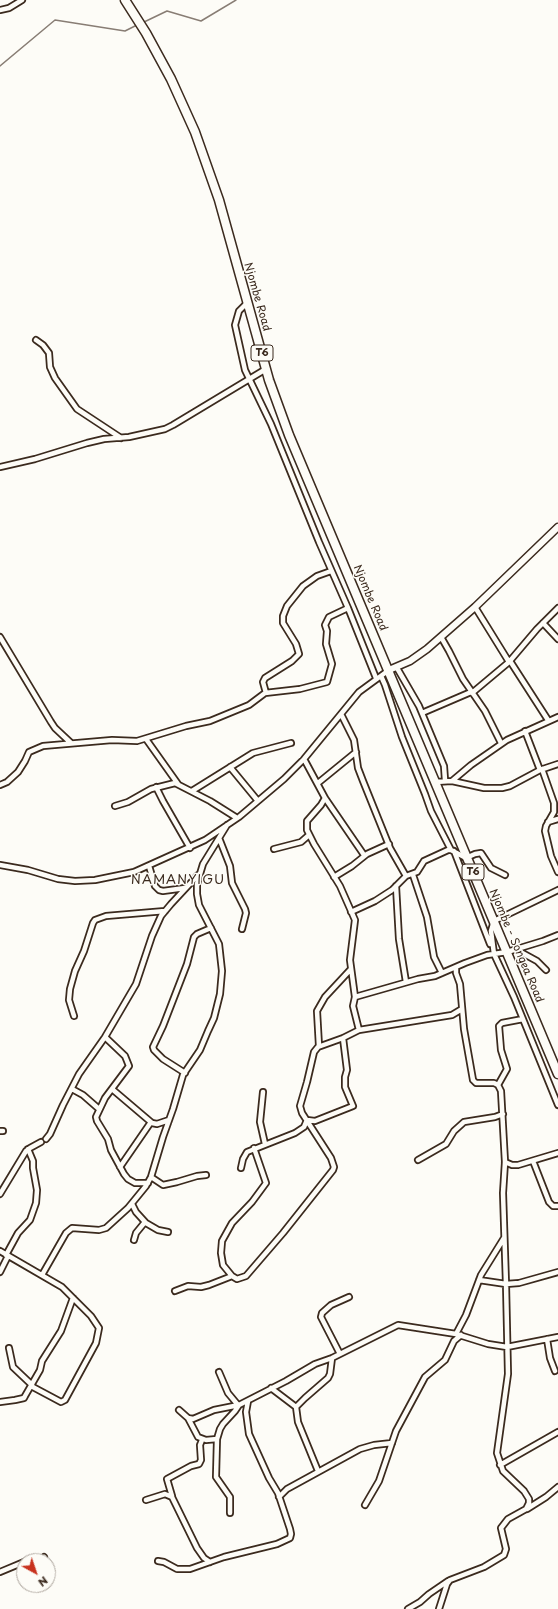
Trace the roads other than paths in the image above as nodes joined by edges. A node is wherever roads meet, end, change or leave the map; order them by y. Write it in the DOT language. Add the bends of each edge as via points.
graph roads {
  1 [pos="22,0"];
  2 [pos="124,0"];
  3 [pos="0,10"];
  4 [pos="248,302"];
  5 [pos="36,340"];
  6 [pos="266,369"];
  7 [pos="248,379"];
  8 [pos="121,438"];
  9 [pos="0,467"];
  10 [pos="558,527"];
  11 [pos="331,570"];
  12 [pos="475,607"];
  13 [pos="348,608"];
  14 [pos="558,608"];
  15 [pos="543,623"];
  16 [pos="0,637"];
  17 [pos="441,637"];
  18 [pos="558,639"];
  19 [pos="509,661"];
  20 [pos="393,669"];
  21 [pos="378,677"];
  22 [pos="266,693"];
  23 [pos="472,693"];
  24 [pos="422,713"];
  25 [pos="341,714"];
  26 [pos="558,717"];
  27 [pos="548,720"];
  28 [pos="525,731"];
  29 [pos="146,739"];
  30 [pos="71,743"];
  31 [pos="291,743"];
  32 [pos="501,743"];
  33 [pos="356,752"];
  34 [pos="304,759"];
  35 [pos="558,764"];
  36 [pos="230,767"];
  37 [pos="541,770"];
  38 [pos="445,780"];
  39 [pos="452,781"];
  40 [pos="435,782"];
  41 [pos="318,783"];
  42 [pos="178,784"];
  43 [pos="0,785"];
  44 [pos="156,787"];
  45 [pos="192,791"];
  46 [pos="325,798"];
  47 [pos="258,802"];
  48 [pos="115,806"];
  49 [pos="237,818"];
  50 [pos="558,819"];
  51 [pos="548,822"];
  52 [pos="227,825"];
  53 [pos="309,835"];
  54 [pos="220,838"];
  55 [pos="389,844"];
  56 [pos="190,848"];
  57 [pos="274,849"];
  58 [pos="452,850"];
  59 [pos="364,855"];
  60 [pos="466,858"];
  61 [pos="0,865"];
  62 [pos="149,866"];
  63 [pos="558,872"];
  64 [pos="199,874"];
  65 [pos="413,875"];
  66 [pos="505,875"];
  67 [pos="406,876"];
  68 [pos="334,877"];
  69 [pos="396,886"];
  70 [pos="185,888"];
  71 [pos="558,890"];
  72 [pos="165,912"];
  73 [pos="351,912"];
  74 [pos="494,922"];
  75 [pos="212,928"];
  76 [pos="242,929"];
  77 [pos="498,932"];
  78 [pos="558,934"];
  79 [pos="492,947"];
  80 [pos="515,949"];
  81 [pos="506,952"];
  82 [pos="494,954"];
  83 [pos="456,967"];
  84 [pos="351,969"];
  85 [pos="546,970"];
  86 [pos="442,973"];
  87 [pos="406,982"];
  88 [pos="355,998"];
  89 [pos="462,1010"];
  90 [pos="74,1016"];
  91 [pos="523,1019"];
  92 [pos="359,1030"];
  93 [pos="105,1037"];
  94 [pos="343,1038"];
  95 [pos="319,1046"];
  96 [pos="184,1073"];
  97 [pos="558,1073"];
  98 [pos="498,1085"];
  99 [pos="72,1089"];
  100 [pos="112,1089"];
  101 [pos="263,1092"];
  102 [pos="558,1105"];
  103 [pos="99,1109"];
  104 [pos="503,1114"];
  105 [pos="169,1120"];
  106 [pos="307,1120"];
  107 [pos="151,1122"];
  108 [pos="46,1139"];
  109 [pos="41,1142"];
  110 [pos="265,1144"];
  111 [pos="254,1148"];
  112 [pos="28,1149"];
  113 [pos="558,1153"];
  114 [pos="418,1160"];
  115 [pos="533,1161"];
  116 [pos="505,1162"];
  117 [pos="120,1167"];
  118 [pos="241,1168"];
  119 [pos="206,1175"];
  120 [pos="151,1177"];
  121 [pos="148,1183"];
  122 [pos="0,1194"];
  123 [pos="132,1204"];
  124 [pos="558,1206"];
  125 [pos="145,1222"];
  126 [pos="168,1232"];
  127 [pos="504,1238"];
  128 [pos="134,1240"];
  129 [pos="0,1251"];
  130 [pos="7,1256"];
  131 [pos="0,1272"];
  132 [pos="558,1272"];
  133 [pos="42,1275"];
  134 [pos="232,1276"];
  135 [pos="479,1280"];
  136 [pos="506,1284"];
  137 [pos="175,1291"];
  138 [pos="349,1297"];
  139 [pos="73,1298"];
  140 [pos="456,1334"];
  141 [pos="461,1335"];
  142 [pos="558,1337"];
  143 [pos="547,1339"];
  144 [pos="507,1347"];
  145 [pos="9,1348"];
  146 [pos="340,1354"];
  147 [pos="332,1358"];
  148 [pos="555,1371"];
  149 [pos="219,1372"];
  150 [pos="32,1386"];
  151 [pos="272,1388"];
  152 [pos="248,1401"];
  153 [pos="0,1402"];
  154 [pos="239,1405"];
  155 [pos="296,1408"];
  156 [pos="178,1410"];
  157 [pos="188,1418"];
  158 [pos="558,1432"];
  159 [pos="217,1439"];
  160 [pos="202,1440"];
  161 [pos="392,1443"];
  162 [pos="500,1465"];
  163 [pos="318,1471"];
  164 [pos="558,1487"];
  165 [pos="172,1497"];
  166 [pos="279,1497"];
  167 [pos="529,1499"];
  168 [pos="146,1500"];
  169 [pos="538,1503"];
  170 [pos="365,1505"];
  171 [pos="526,1509"];
  172 [pos="230,1513"];
  173 [pos="202,1556"];
  174 [pos="158,1561"];
  175 [pos="210,1562"];
  176 [pos="16,1565"];
  177 [pos="199,1566"];
  178 [pos="0,1572"];
  179 [pos="450,1580"];
  180 [pos="408,1609"];
  181 [pos="439,1609"];
  1 -- 3 [label="street" via="10,8"];
  2 -- 4 [label="highway, Njombe Road / T6" via="146,33 185,107 205,156"];
  4 -- 6 [label="highway, Njombe Road / T6"];
  4 -- 7 [label="street" via="239,311 235,325"];
  5 -- 8 [label="street" via="48,353 55,378 77,409"];
  6 -- 7 [label="street"];
  6 -- 20 [label="highway, Njombe Road / T6" via="292,442"];
  7 -- 8 [label="street" via="173,425"];
  7 -- 11 [label="street" via="271,424"];
  8 -- 9 [label="street" via="88,443"];
  10 -- 12 [label="street"];
  11 -- 13 [label="street"];
  11 -- 22 [label="street" via="307,583 287,606 282,623 296,644 299,654 264,678"];
  12 -- 17 [label="street"];
  12 -- 19 [label="street"];
  13 -- 21 [label="street"];
  13 -- 22 [label="street" via="328,617 325,624 326,644 332,664 328,681 300,689"];
  14 -- 15 [label="street"];
  15 -- 18 [label="street"];
  15 -- 19 [label="street"];
  16 -- 30 [label="street" via="55,728"];
  17 -- 20 [label="street" via="410,661"];
  17 -- 23 [label="street"];
  19 -- 23 [label="street"];
  19 -- 27 [label="street"];
  20 -- 21 [label="street"];
  20 -- 24 [label="street"];
  20 -- 40 [label="highway, Njombe - Songea Road / T6"];
  21 -- 25 [label="street" via="359,692"];
  21 -- 58 [label="street" via="385,685 431,811"];
  22 -- 29 [label="street" via="248,705 210,721"];
  23 -- 24 [label="street"];
  23 -- 32 [label="street" via="485,711"];
  24 -- 38 [label="street" via="444,766"];
  25 -- 33 [label="street" via="354,740"];
  25 -- 34 [label="street"];
  26 -- 27 [label="street"];
  27 -- 28 [label="street"];
  28 -- 32 [label="street"];
  28 -- 37 [label="street"];
  29 -- 30 [label="street"];
  29 -- 42 [label="street"];
  30 -- 43 [label="street" via="43,746 30,751 18,772"];
  31 -- 36 [label="street" via="253,753"];
  32 -- 39 [label="street"];
  33 -- 41 [label="street"];
  33 -- 55 [label="street" via="358,768"];
  34 -- 41 [label="street"];
  34 -- 47 [label="street"];
  35 -- 37 [label="street"];
  36 -- 45 [label="street"];
  36 -- 47 [label="street"];
  37 -- 39 [label="street" via="502,788 484,788"];
  37 -- 51 [label="street" via="554,803 554,812"];
  38 -- 39 [label="street"];
  38 -- 40 [label="street"];
  40 -- 60 [label="highway, Njombe - Songea Road / T6"];
  41 -- 46 [label="street"];
  42 -- 44 [label="street"];
  42 -- 45 [label="street"];
  44 -- 48 [label="street"];
  44 -- 56 [label="street"];
  45 -- 49 [label="street"];
  46 -- 53 [label="street" via="307,821"];
  46 -- 59 [label="street"];
  47 -- 49 [label="street"];
  49 -- 52 [label="street"];
  50 -- 51 [label="street"];
  51 -- 63 [label="street" via="545,831"];
  52 -- 54 [label="street"];
  52 -- 56 [label="street"];
  53 -- 57 [label="street" via="301,842"];
  53 -- 68 [label="street"];
  54 -- 64 [label="street"];
  54 -- 76 [label="street" via="230,866 232,883 246,913"];
  55 -- 59 [label="street"];
  55 -- 67 [label="street"];
  56 -- 62 [label="street"];
  58 -- 60 [label="street"];
  58 -- 65 [label="street" via="435,855 424,862"];
  58 -- 79 [label="street"];
  59 -- 68 [label="street"];
  60 -- 66 [label="street" via="481,853 491,868"];
  60 -- 74 [label="highway, Njombe - Songea Road / T6"];
  61 -- 62 [label="street" via="75,881 118,876"];
  62 -- 70 [label="street" via="155,886 159,890"];
  64 -- 70 [label="street"];
  64 -- 75 [label="street" via="197,894 203,914"];
  65 -- 67 [label="street"];
  65 -- 86 [label="street" via="427,917 434,957"];
  67 -- 69 [label="street"];
  68 -- 73 [label="street" via="346,897"];
  69 -- 73 [label="street" via="376,902"];
  69 -- 87 [label="street" via="399,939"];
  70 -- 72 [label="street"];
  71 -- 74 [label="street"];
  72 -- 90 [label="street" via="106,916 96,920 70,990 69,1000"];
  72 -- 93 [label="street" via="152,936 136,984"];
  73 -- 84 [label="street" via="355,920 350,948"];
  74 -- 77 [label="highway, Njombe - Songea Road / T6"];
  74 -- 79 [label="street" via="491,931"];
  75 -- 96 [label="street" via="222,958 220,994 214,1018 200,1050"];
  75 -- 96 [label="street" via="201,931 194,937 187,964 153,1047 163,1059"];
  77 -- 79 [label="street"];
  77 -- 81 [label="highway, Njombe - Songea Road / T6"];
  78 -- 80 [label="street"];
  79 -- 82 [label="street"];
  80 -- 81 [label="street"];
  80 -- 85 [label="street" via="534,959"];
  81 -- 82 [label="street"];
  81 -- 97 [label="highway, Njombe - Songea Road / T6"];
  82 -- 83 [label="street"];
  82 -- 91 [label="street"];
  83 -- 86 [label="street"];
  83 -- 89 [label="street"];
  84 -- 88 [label="street"];
  84 -- 95 [label="street" via="325,997 317,1011"];
  86 -- 87 [label="street"];
  87 -- 88 [label="street"];
  88 -- 92 [label="street" via="353,1006"];
  89 -- 92 [label="street" via="452,1016"];
  89 -- 98 [label="street" via="472,1080 476,1083"];
  91 -- 98 [label="street" via="502,1023 499,1026 501,1050 507,1069"];
  91 -- 102 [label="street"];
  92 -- 94 [label="street"];
  93 -- 99 [label="street" via="79,1074"];
  93 -- 100 [label="street" via="125,1056 129,1066"];
  94 -- 95 [label="street"];
  94 -- 106 [label="street" via="347,1070 345,1087 353,1106 315,1121"];
  95 -- 106 [label="street" via="314,1052 300,1102"];
  96 -- 105 [label="street"];
  98 -- 104 [label="street"];
  99 -- 103 [label="street"];
  99 -- 108 [label="street"];
  100 -- 103 [label="street"];
  100 -- 107 [label="street"];
  101 -- 110 [label="street" via="260,1122"];
  103 -- 117 [label="street" via="97,1121"];
  104 -- 114 [label="street" via="464,1122 454,1131 446,1144"];
  104 -- 116 [label="street"];
  105 -- 107 [label="street" via="157,1124"];
  105 -- 120 [label="street"];
  106 -- 110 [label="street" via="304,1127 295,1133"];
  106 -- 134 [label="street" via="331,1158 333,1170 249,1274 241,1279"];
  107 -- 117 [label="street"];
  109 -- 112 [label="street"];
  110 -- 111 [label="street"];
  111 -- 118 [label="street" via="245,1154"];
  111 -- 134 [label="street" via="266,1183 248,1208 232,1223 222,1241 223,1265"];
  112 -- 122 [label="street"];
  112 -- 130 [label="street" via="33,1161 36,1203 30,1220 18,1233"];
  113 -- 115 [label="street"];
  115 -- 116 [label="street" via="512,1165"];
  115 -- 124 [label="street" via="548,1202"];
  116 -- 127 [label="street"];
  117 -- 121 [label="street" via="131,1181"];
  119 -- 120 [label="street" via="163,1185"];
  120 -- 121 [label="street"];
  121 -- 123 [label="street"];
  123 -- 125 [label="street"];
  123 -- 133 [label="street" via="106,1228 69,1230"];
  125 -- 126 [label="street" via="158,1230"];
  125 -- 128 [label="street"];
  127 -- 135 [label="street"];
  127 -- 136 [label="street"];
  129 -- 130 [label="street"];
  130 -- 131 [label="street"];
  130 -- 133 [label="street"];
  132 -- 136 [label="street"];
  133 -- 139 [label="street"];
  134 -- 137 [label="street" via="209,1285 188,1286"];
  135 -- 136 [label="street"];
  135 -- 140 [label="street"];
  136 -- 144 [label="street"];
  138 -- 146 [label="street" via="331,1305 321,1317"];
  139 -- 150 [label="street" via="61,1331 42,1361"];
  139 -- 150 [label="street" via="97,1323 99,1334 96,1343 64,1401 61,1402"];
  140 -- 141 [label="street"];
  140 -- 146 [label="street" via="398,1326"];
  141 -- 144 [label="street"];
  141 -- 161 [label="street" via="454,1342 445,1360 425,1377"];
  142 -- 143 [label="street"];
  143 -- 144 [label="street"];
  143 -- 148 [label="street"];
  144 -- 162 [label="street" via="508,1374 497,1453"];
  145 -- 150 [label="street" via="13,1367"];
  146 -- 147 [label="street"];
  147 -- 151 [label="street" via="315,1364"];
  147 -- 155 [label="street" via="328,1378"];
  149 -- 154 [label="street" via="226,1389"];
  150 -- 153 [label="street" via="24,1398"];
  151 -- 152 [label="street"];
  151 -- 155 [label="street"];
  152 -- 154 [label="street"];
  152 -- 166 [label="street" via="246,1412 249,1434"];
  154 -- 157 [label="street" via="214,1410 193,1419"];
  154 -- 159 [label="street" via="223,1424"];
  155 -- 163 [label="street" via="298,1422"];
  156 -- 157 [label="street"];
  157 -- 160 [label="street" via="196,1435"];
  158 -- 162 [label="street"];
  159 -- 160 [label="street"];
  159 -- 172 [label="street" via="216,1477 230,1496"];
  160 -- 165 [label="street" via="199,1464 166,1479"];
  161 -- 163 [label="street" via="368,1446"];
  161 -- 170 [label="street" via="379,1481"];
  162 -- 167 [label="street"];
  163 -- 166 [label="street" via="287,1489"];
  164 -- 169 [label="street"];
  165 -- 168 [label="street" via="165,1494"];
  165 -- 173 [label="street"];
  166 -- 175 [label="street" via="290,1528 290,1538 277,1544"];
  167 -- 169 [label="street"];
  167 -- 171 [label="street"];
  169 -- 171 [label="street"];
  171 -- 179 [label="street" via="508,1519 501,1528 506,1549 504,1554 484,1567"];
  173 -- 175 [label="street"];
  173 -- 177 [label="street"];
  174 -- 177 [label="street" via="180,1570"];
  175 -- 177 [label="street"];
  176 -- 178 [label="street"];
  179 -- 180 [label="street"];
  179 -- 181 [label="street"];
}
